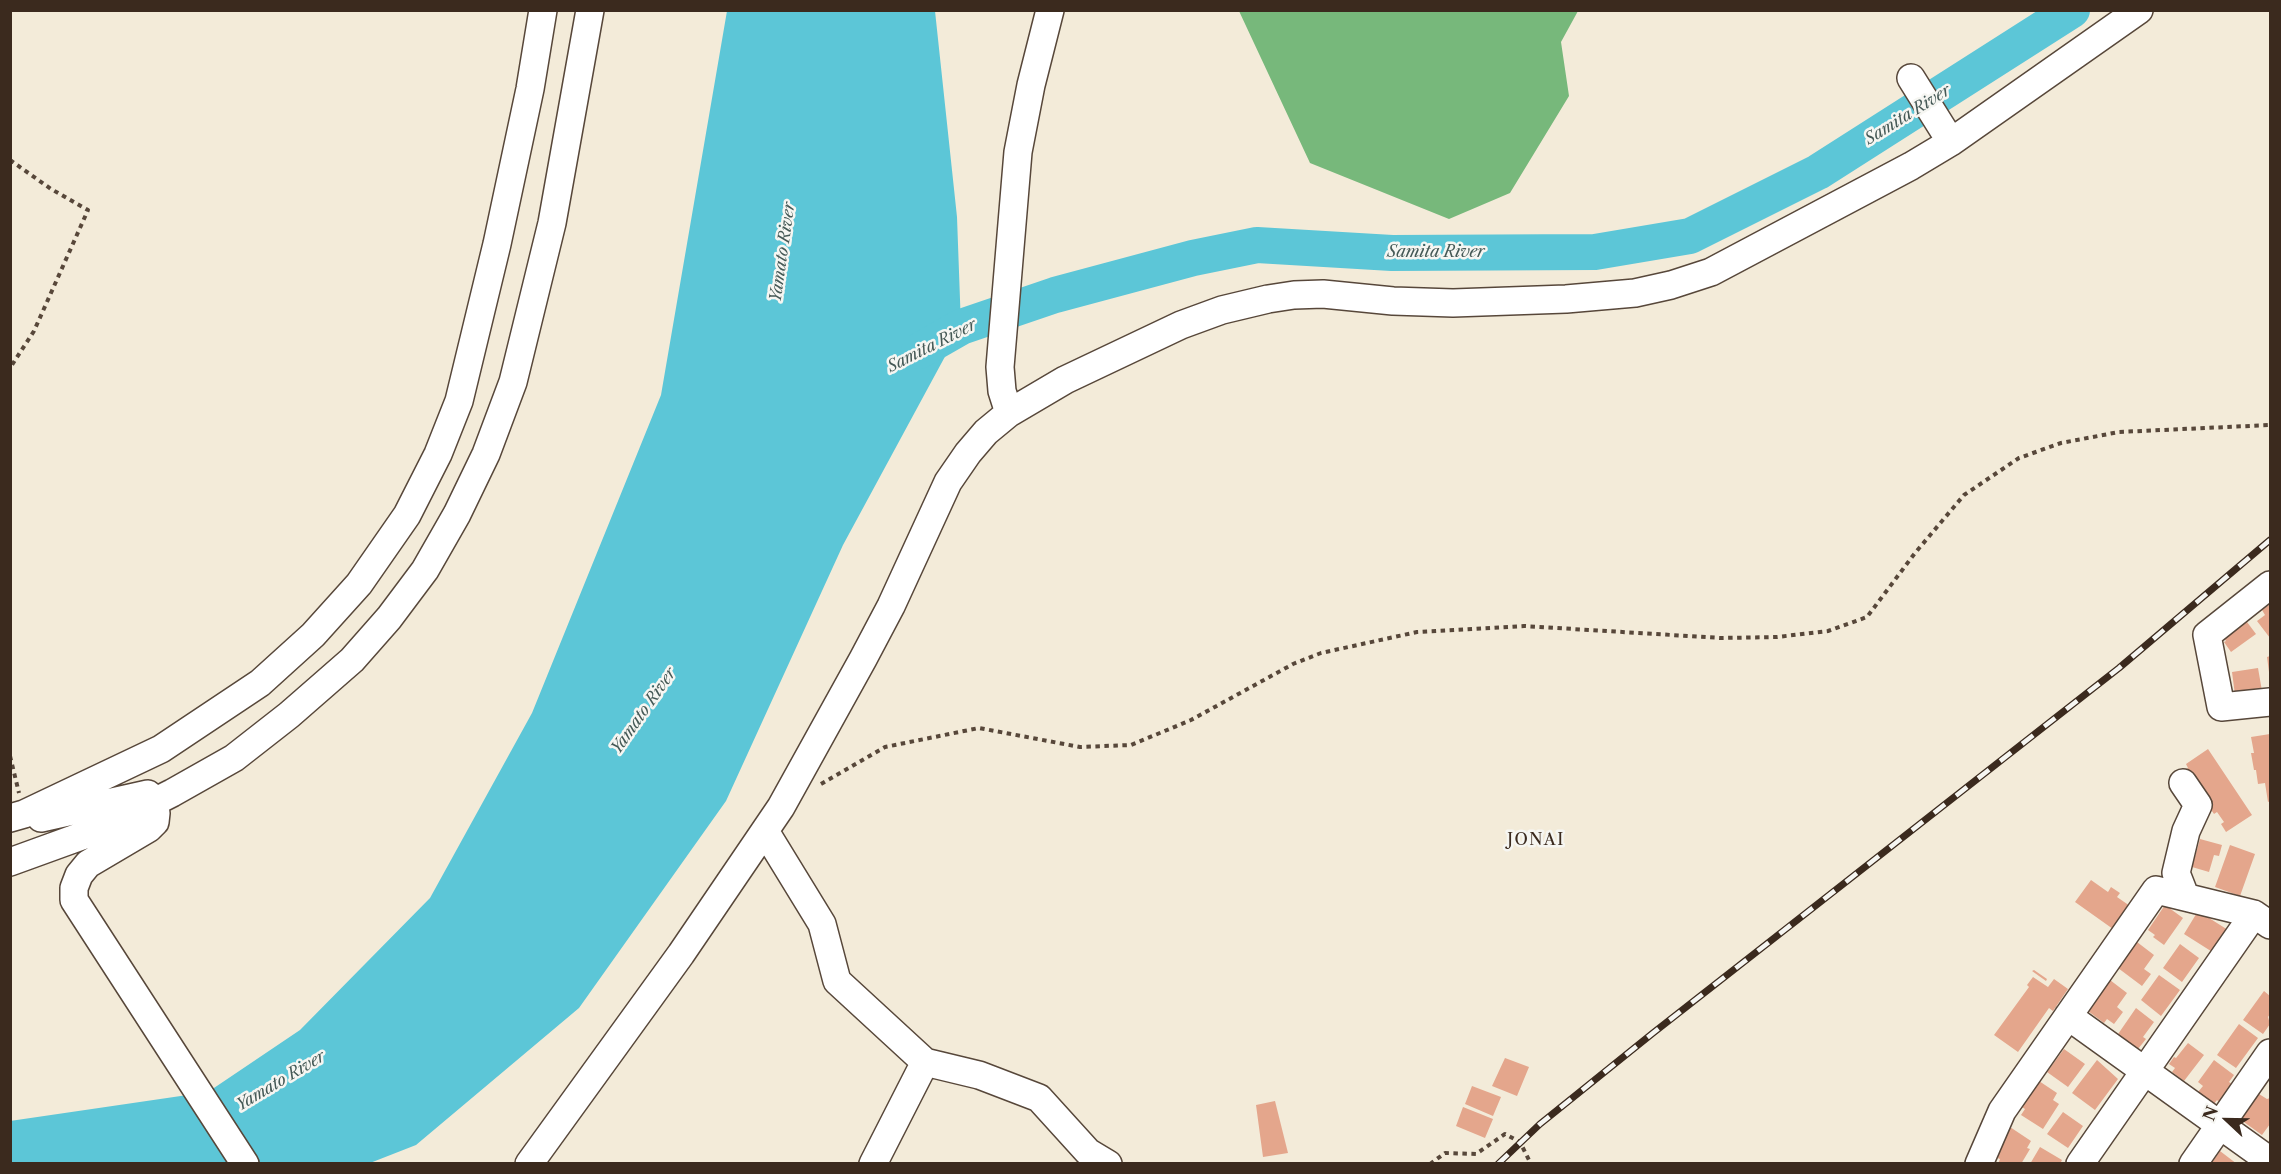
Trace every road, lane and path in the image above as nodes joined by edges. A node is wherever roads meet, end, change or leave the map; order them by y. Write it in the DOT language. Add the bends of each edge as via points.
graph roads {
  1 [pos="543,10"];
  2 [pos="590,10"];
  3 [pos="1050,10"];
  4 [pos="2139,10"];
  5 [pos="1911,78"];
  6 [pos="1947,136"];
  7 [pos="10,160"];
  8 [pos="10,369"];
  9 [pos="1008,413"];
  10 [pos="2271,425"];
  11 [pos="2271,585"];
  12 [pos="2271,702"];
  13 [pos="10,756"];
  14 [pos="2183,783"];
  15 [pos="819,785"];
  16 [pos="152,803"];
  17 [pos="17,816"];
  18 [pos="765,831"];
  19 [pos="10,862"];
  20 [pos="2184,896"];
  21 [pos="2262,920"];
  22 [pos="2068,1016"];
  23 [pos="2271,1053"];
  24 [pos="926,1062"];
  25 [pos="2144,1072"];
  26 [pos="2219,1126"];
  27 [pos="2271,1161"];
  28 [pos="245,1164"];
  29 [pos="529,1164"];
  30 [pos="873,1164"];
  31 [pos="1108,1164"];
  32 [pos="1430,1164"];
  33 [pos="1531,1164"];
  34 [pos="1979,1164"];
  35 [pos="2080,1164"];
  36 [pos="2193,1164"];
  1 -- 17 [label="street" via="497,244 459,401 407,515 359,584 313,635 260,683 161,750"];
  2 -- 16 [label="street" via="552,223 513,382 486,454 457,514 424,570 352,660 234,758"];
  3 -- 9 [label="street" via="1018,152 1000,368"];
  4 -- 6 [label="street"];
  5 -- 6 [label="street"];
  6 -- 9 [label="street" via="1911,166 1711,272 1671,285 1635,293 1508,302 1393,301 1323,294 1268,299 1181,325 1065,380"];
  7 -- 8 [label="path" via="88,210 34,331"];
  9 -- 18 [label="street" via="986,432 948,482 864,659"];
  10 -- 15 [label="path" via="2119,432 2061,443 2019,458 1964,495 1867,617 1828,631 1722,638 1524,626 1417,632 1321,653 1293,664 1191,720 1131,745 1080,747 979,728 885,747"];
  11 -- 12 [label="street" via="2207,635 2221,707"];
  13 -- 17 [label="path"];
  14 -- 20 [label="street" via="2198,805 2176,873"];
  16 -- 17 [label="street" via="148,794 27,821"];
  16 -- 19 [label="street" via="101,829"];
  16 -- 28 [label="street" via="156,813 150,828 88,864 79,875 74,900"];
  18 -- 24 [label="street" via="822,924 837,981"];
  18 -- 29 [label="street"];
  20 -- 21 [label="street"];
  20 -- 22 [label="street" via="2156,890"];
  21 -- 25 [label="street"];
  22 -- 25 [label="street"];
  22 -- 34 [label="street" via="2002,1111"];
  23 -- 26 [label="street"];
  24 -- 30 [label="street"];
  24 -- 31 [label="street" via="979,1075 1039,1098 1088,1152"];
  25 -- 26 [label="street"];
  25 -- 35 [label="street"];
  26 -- 27 [label="street"];
  26 -- 36 [label="street"];
  32 -- 33 [label="path" via="1445,1153 1476,1154 1504,1134 1520,1142"];
}
